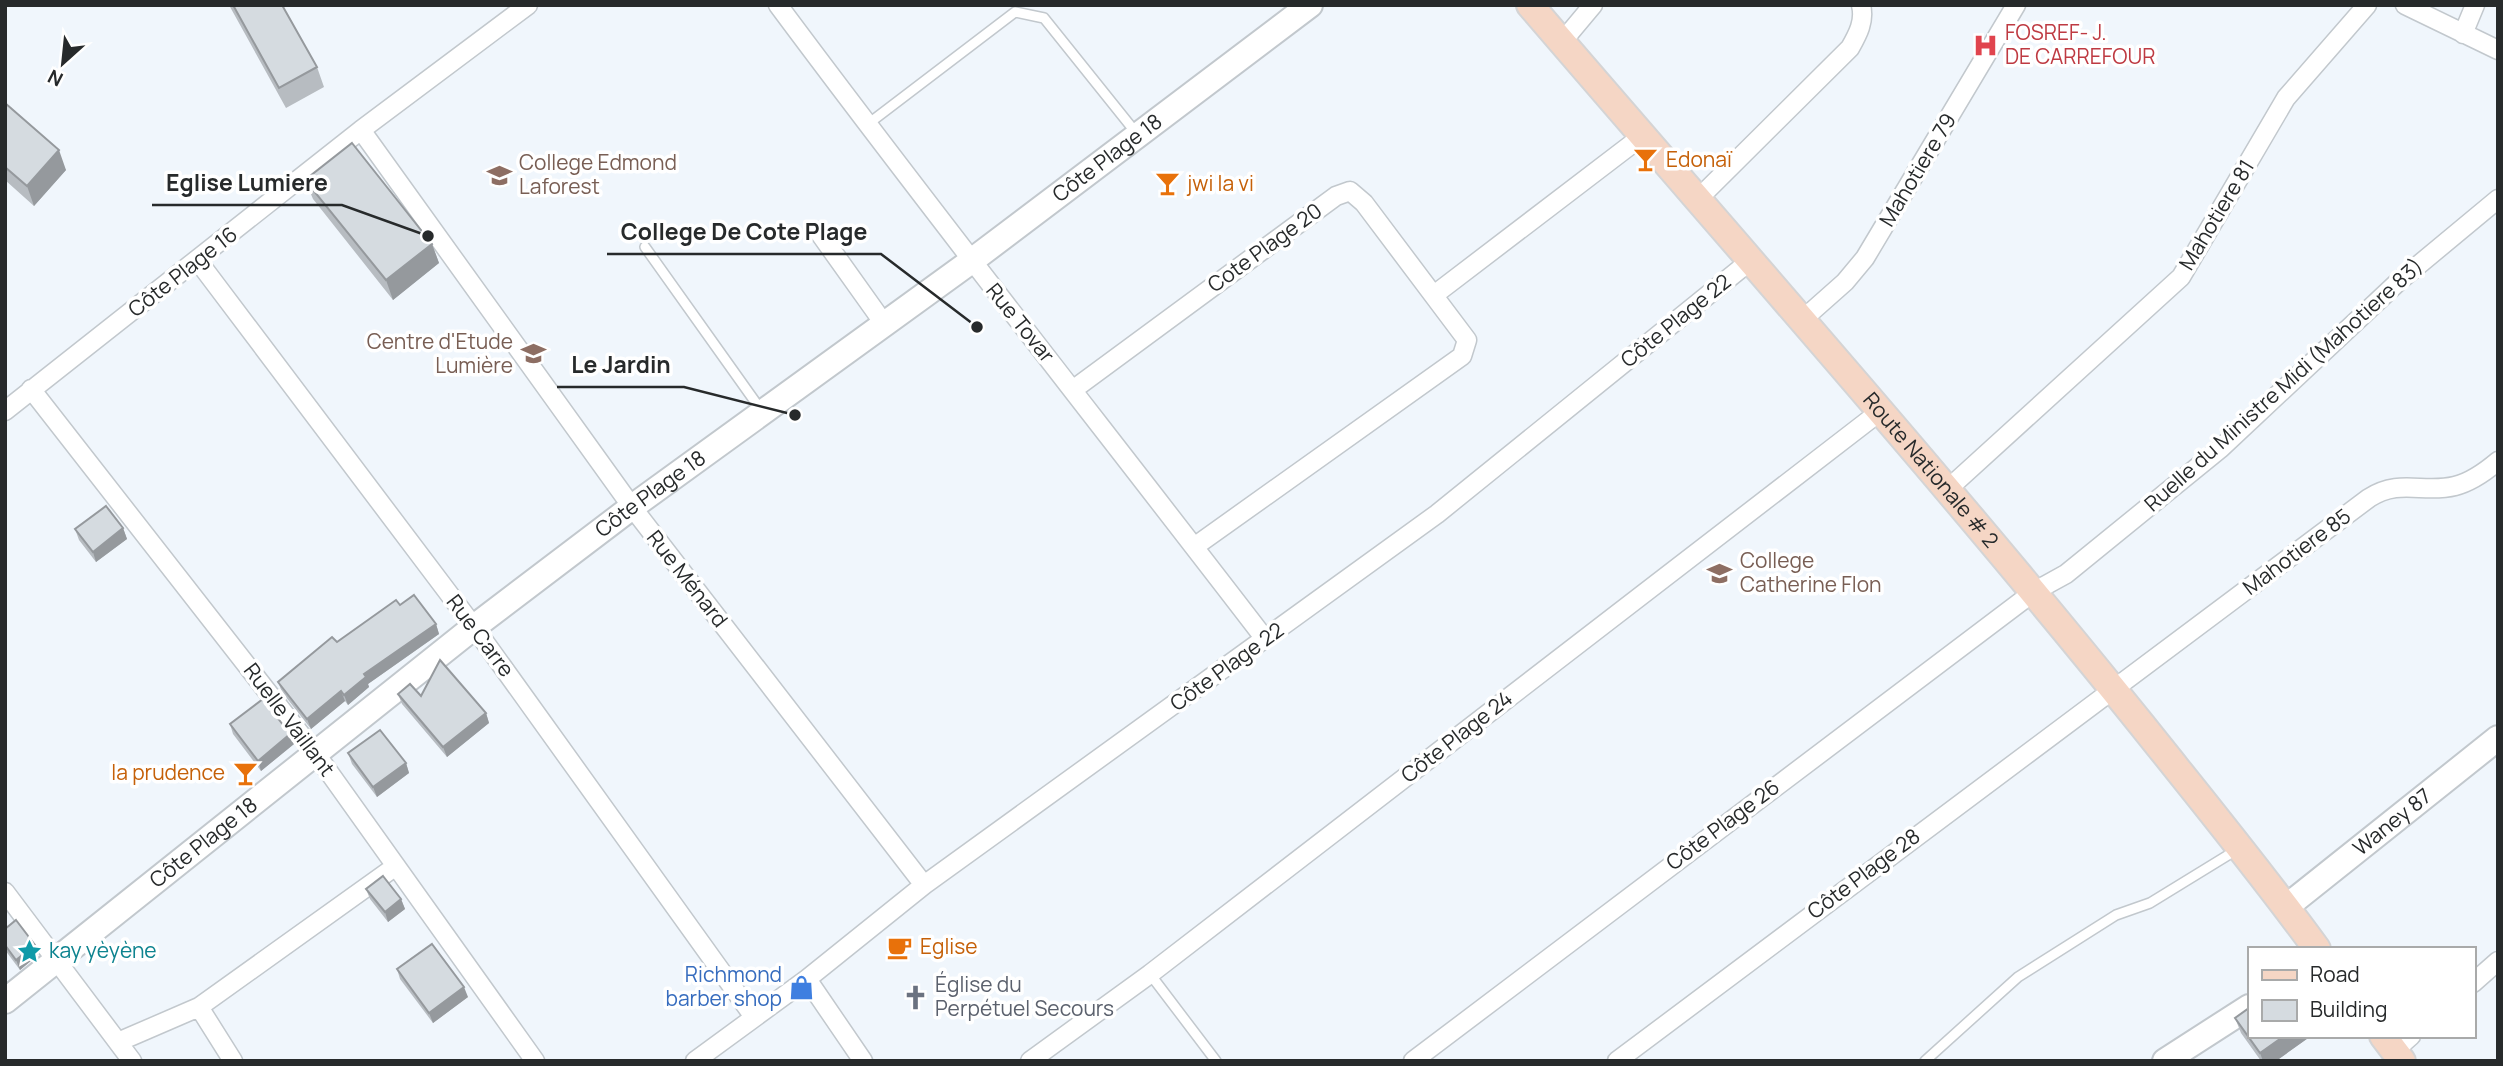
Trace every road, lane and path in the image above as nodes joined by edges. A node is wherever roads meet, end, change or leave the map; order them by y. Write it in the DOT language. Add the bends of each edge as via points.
graph roads {
  1 [pos="528,5"];
  2 [pos="778,5"];
  3 [pos="1310,5"];
  4 [pos="1530,5"];
  5 [pos="1593,5"];
  6 [pos="1861,5"];
  7 [pos="2017,5"];
  8 [pos="2367,5"];
  9 [pos="2405,5"];
  10 [pos="2475,5"];
  11 [pos="2463,34"];
  12 [pos="1562,43"];
  13 [pos="2498,50"];
  14 [pos="867,125"];
  15 [pos="361,130"];
  16 [pos="1138,135"];
  17 [pos="1641,137"];
  18 [pos="1698,199"];
  19 [pos="2498,199"];
  20 [pos="818,231"];
  21 [pos="645,247"];
  22 [pos="198,261"];
  23 [pos="1750,261"];
  24 [pos="970,262"];
  25 [pos="1434,295"];
  26 [pos="1801,321"];
  27 [pos="885,325"];
  28 [pos="31,389"];
  29 [pos="1073,389"];
  30 [pos="1882,410"];
  31 [pos="5,411"];
  32 [pos="764,414"];
  33 [pos="2498,461"];
  34 [pos="1949,488"];
  35 [pos="632,507"];
  36 [pos="1194,547"];
  37 [pos="2035,591"];
  38 [pos="474,627"];
  39 [pos="1265,639"];
  40 [pos="2113,690"];
  41 [pos="2498,738"];
  42 [pos="316,754"];
  43 [pos="2240,848"];
  44 [pos="396,866"];
  45 [pos="924,885"];
  46 [pos="5,892"];
  47 [pos="2286,907"];
  48 [pos="2316,947"];
  49 [pos="57,959"];
  50 [pos="2495,968"];
  51 [pos="1150,974"];
  52 [pos="807,979"];
  53 [pos="2475,982"];
  54 [pos="5,1001"];
  55 [pos="199,1007"];
  56 [pos="2248,1008"];
  57 [pos="754,1017"];
  58 [pos="118,1042"];
  59 [pos="1035,1059"];
  60 [pos="132,1061"];
  61 [pos="233,1061"];
  62 [pos="535,1061"];
  63 [pos="695,1061"];
  64 [pos="863,1061"];
  65 [pos="1216,1061"];
  66 [pos="1413,1061"];
  67 [pos="1617,1061"];
  68 [pos="1925,1061"];
  69 [pos="2165,1061"];
  1 -- 15 [label="street, Côte Plage 16"];
  2 -- 14 [label="street, Rue Tovar"];
  3 -- 16 [label="street, Côte Plage 18"];
  4 -- 12 [label="main road, Route Nationale # 2"];
  5 -- 12 [label="street"];
  6 -- 18 [label="street" via="1859,33 1850,48"];
  7 -- 26 [label="street, Mahotiere 79" via="1865,258"];
  8 -- 34 [label="street, Mahotiere 81" via="2286,98 2181,277"];
  9 -- 11 [label="street"];
  10 -- 11 [label="street"];
  11 -- 13 [label="street"];
  12 -- 17 [label="main road, Route Nationale # 2"];
  14 -- 16 [label="lane" via="1015,12 1044,18"];
  14 -- 24 [label="street, Rue Tovar"];
  15 -- 22 [label="street, Côte Plage 16"];
  15 -- 35 [label="street, Rue Ménard"];
  16 -- 24 [label="street, Côte Plage 18"];
  17 -- 18 [label="main road, Route Nationale # 2"];
  17 -- 25 [label="street"];
  18 -- 23 [label="main road, Route Nationale # 2"];
  19 -- 37 [label="street, Ruelle du Ministre Midi (Mahotiere 83)" via="2398,282 2221,448 2066,574"];
  20 -- 27 [label="street"];
  21 -- 32 [label="lane"];
  22 -- 28 [label="street, Côte Plage 16"];
  22 -- 38 [label="street, Rue Carre"];
  23 -- 26 [label="main road, Route Nationale # 2"];
  23 -- 39 [label="street, Côte Plage 22" via="1437,514"];
  24 -- 27 [label="street, Côte Plage 18"];
  24 -- 29 [label="street, Rue Tovar"];
  25 -- 29 [label="street, Cote Plage 20" via="1350,191"];
  25 -- 36 [label="street, Cote Plage 20" via="1466,340 1462,356"];
  26 -- 30 [label="main road, Route Nationale # 2"];
  27 -- 32 [label="street, Côte Plage 18"];
  28 -- 31 [label="street, Côte Plage 16"];
  28 -- 42 [label="street, Ruelle Vaillant"];
  29 -- 36 [label="street, Rue Tovar"];
  30 -- 34 [label="main road, Route Nationale # 2"];
  30 -- 51 [label="street, Côte Plage 24"];
  32 -- 35 [label="street, Côte Plage 18"];
  33 -- 40 [label="street, Mahotiere 85" via="2484,473 2454,486 2382,489"];
  34 -- 37 [label="main road, Route Nationale # 2"];
  35 -- 38 [label="street, Côte Plage 18"];
  35 -- 45 [label="street, Rue Ménard"];
  36 -- 39 [label="street, Rue Tovar"];
  37 -- 40 [label="main road, Route Nationale # 2"];
  37 -- 66 [label="street, Côte Plage 26"];
  38 -- 42 [label="street, Côte Plage 18"];
  38 -- 57 [label="street, Rue Carre"];
  39 -- 45 [label="street, Côte Plage 22"];
  40 -- 43 [label="main road, Route Nationale # 2"];
  40 -- 67 [label="street, Côte Plage 28"];
  41 -- 47 [label="street, Waney 87"];
  42 -- 44 [label="street, Ruelle Vaillant"];
  42 -- 49 [label="street, Côte Plage 18"];
  43 -- 47 [label="main road, Route Nationale # 2"];
  43 -- 68 [label="lane" via="2150,903 2116,915 2018,977"];
  44 -- 55 [label="street"];
  44 -- 62 [label="street, Ruelle Vaillant"];
  45 -- 52 [label="street, Côte Plage 22"];
  46 -- 49 [label="street"];
  47 -- 48 [label="main road, Route Nationale # 2"];
  49 -- 54 [label="street, Côte Plage 18"];
  49 -- 58 [label="street"];
  50 -- 53 [label="street"];
  51 -- 59 [label="street, Côte Plage 24"];
  51 -- 65 [label="lane"];
  52 -- 57 [label="street, Côte Plage 22"];
  52 -- 64 [label="street"];
  55 -- 58 [label="street"];
  55 -- 61 [label="street"];
  56 -- 69 [label="street"];
  57 -- 63 [label="street, Côte Plage 22"];
  58 -- 60 [label="street"];
}
